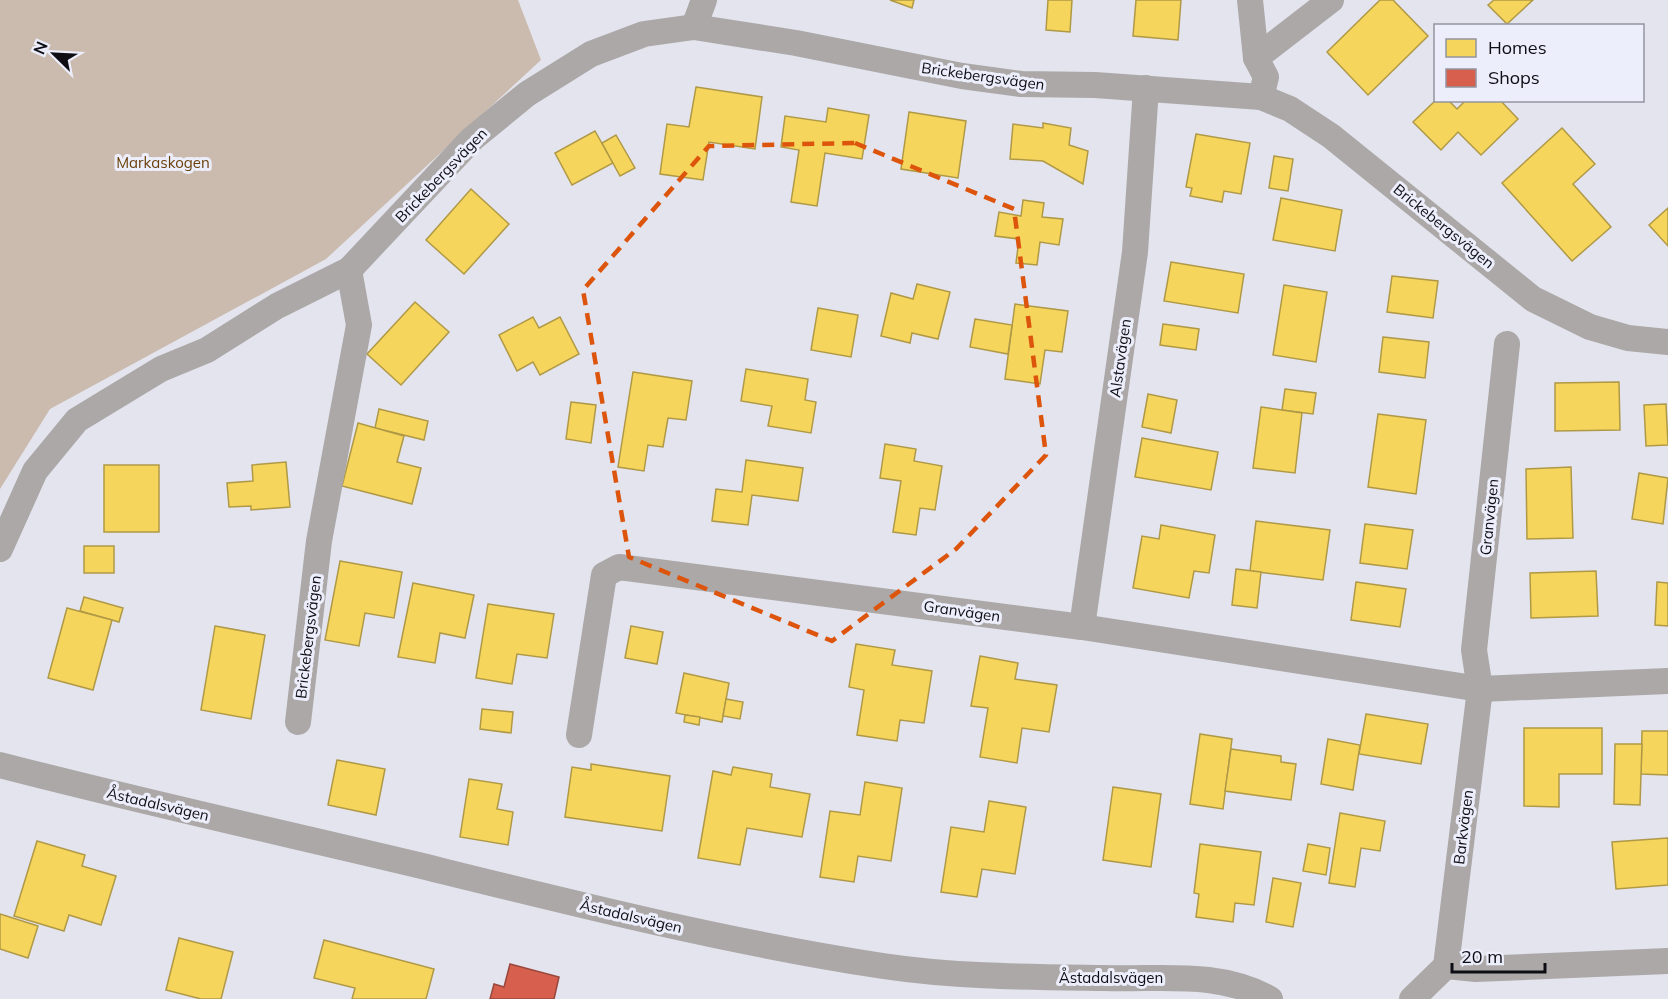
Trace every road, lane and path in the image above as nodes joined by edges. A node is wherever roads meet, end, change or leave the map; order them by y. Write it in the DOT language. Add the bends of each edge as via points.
graph roads {
  1 [pos="704,0"];
  2 [pos="1250,0"];
  3 [pos="1331,0"];
  4 [pos="694,27"];
  5 [pos="1256,58"];
  6 [pos="1146,88"];
  7 [pos="1261,97"];
  8 [pos="349,270"];
  9 [pos="1668,342"];
  10 [pos="1507,344"];
  11 [pos="5,524"];
  12 [pos="0,549"];
  13 [pos="1082,627"];
  14 [pos="1668,681"];
  15 [pos="1480,689"];
  16 [pos="298,722"];
  17 [pos="579,735"];
  18 [pos="0,765"];
  19 [pos="1668,961"];
  20 [pos="1446,966"];
  21 [pos="1270,999"];
  22 [pos="1412,999"];
  1 -- 4 [label="street"];
  2 -- 5 [label="street"];
  3 -- 5 [label="street"];
  4 -- 6 [label="street, Brickebergsvägen" via="962,76 1041,85"];
  4 -- 8 [label="street, Brickebergsvägen" via="644,34 591,54 527,94 472,139"];
  5 -- 7 [label="street" via="1266,77"];
  6 -- 7 [label="street, Brickebergsvägen"];
  6 -- 13 [label="street, Alstavägen" via="1135,252"];
  7 -- 9 [label="street, Brickebergsvägen" via="1331,135 1533,299 1590,327 1628,338"];
  8 -- 11 [label="street, Brickebergsvägen" via="277,306 207,350 161,369 77,420 36,471"];
  8 -- 16 [label="street, Brickebergsvägen" via="359,325 319,541"];
  10 -- 15 [label="street, Granvägen" via="1474,650"];
  11 -- 12 [label="street, Brickebergsvägen"];
  13 -- 15 [label="street, Granvägen"];
  13 -- 17 [label="street, Granvägen" via="619,567 604,576"];
  14 -- 15 [label="street, Granvägen"];
  15 -- 20 [label="street, Barkvägen"];
  18 -- 21 [label="street, Åstadalsvägen" via="646,921 769,947 887,966 987,976 1178,976 1227,982"];
  19 -- 20 [label="street" via="1476,969"];
  20 -- 22 [label="street"];
}
